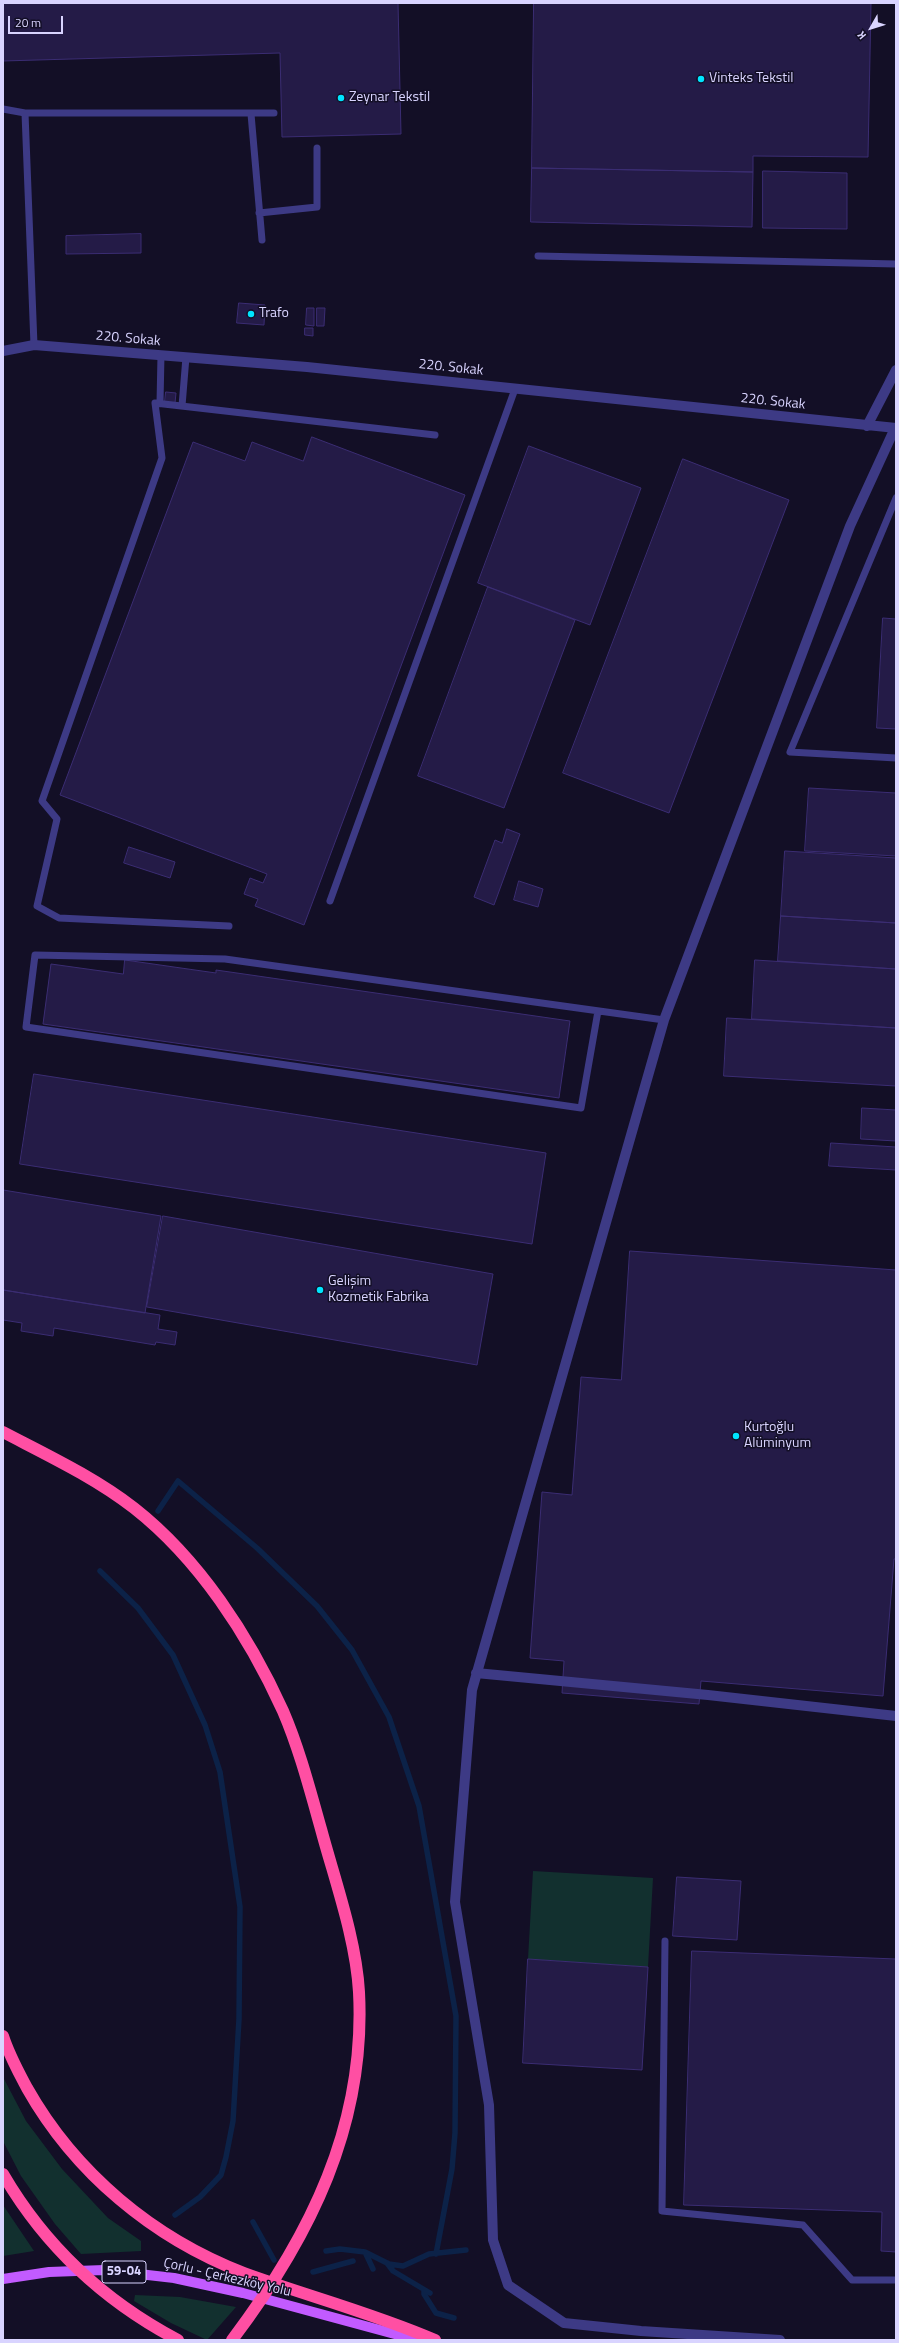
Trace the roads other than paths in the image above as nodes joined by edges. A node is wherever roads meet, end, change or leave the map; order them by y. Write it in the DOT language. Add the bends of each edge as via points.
graph roads {
  1 [pos="3,109"];
  2 [pos="25,113"];
  3 [pos="274,113"];
  4 [pos="251,114"];
  5 [pos="317,148"];
  6 [pos="259,213"];
  7 [pos="262,240"];
  8 [pos="538,256"];
  9 [pos="896,264"];
  10 [pos="34,345"];
  11 [pos="3,351"];
  12 [pos="161,356"];
  13 [pos="186,357"];
  14 [pos="896,370"];
  15 [pos="515,389"];
  16 [pos="160,404"];
  17 [pos="182,406"];
  18 [pos="867,426"];
  19 [pos="895,428"];
  20 [pos="435,434"];
  21 [pos="896,498"];
  22 [pos="896,758"];
  23 [pos="330,901"];
  24 [pos="229,926"];
  25 [pos="598,1010"];
  26 [pos="664,1020"];
  27 [pos="3,1432"];
  28 [pos="476,1674"];
  29 [pos="896,1716"];
  30 [pos="665,1941"];
  31 [pos="3,2036"];
  32 [pos="3,2174"];
  33 [pos="3,2279"];
  34 [pos="896,2280"];
  35 [pos="178,2340"];
  36 [pos="232,2340"];
  37 [pos="417,2340"];
  38 [pos="435,2340"];
  39 [pos="780,2340"];
  1 -- 2 [label="lane"];
  2 -- 4 [label="lane"];
  2 -- 10 [label="lane"];
  3 -- 4 [label="lane"];
  4 -- 6 [label="lane"];
  5 -- 6 [label="lane" via="317,207"];
  6 -- 7 [label="lane"];
  8 -- 9 [label="lane"];
  10 -- 11 [label="street, 220. Sokak"];
  10 -- 12 [label="street, 220. Sokak"];
  12 -- 13 [label="street, 220. Sokak"];
  12 -- 16 [label="lane"];
  13 -- 15 [label="street, 220. Sokak"];
  13 -- 17 [label="lane"];
  14 -- 18 [label="street"];
  15 -- 18 [label="street, 220. Sokak"];
  15 -- 23 [label="lane"];
  16 -- 17 [label="lane"];
  16 -- 24 [label="lane" via="155,403 162,458 42,801 57,819 37,906 59,918"];
  17 -- 20 [label="lane"];
  18 -- 19 [label="street, 220. Sokak"];
  19 -- 26 [label="street" via="850,526"];
  21 -- 22 [label="lane" via="790,752"];
  25 -- 25 [label="lane" via="225,959 35,955 26,1027 581,1108"];
  25 -- 26 [label="lane"];
  26 -- 28 [label="street"];
  27 -- 36 [label="highway" via="83,1474 134,1508 167,1538 228,1612 262,1668 284,1714 312,1797 347,1922 359,1992 356,2061 347,2123 315,2209 267,2292"];
  28 -- 29 [label="street" via="708,1695"];
  28 -- 39 [label="street" via="472,1690 455,1902 489,2105 493,2240 508,2285 564,2323"];
  30 -- 34 [label="lane" via="662,2211 802,2225 852,2280"];
  31 -- 38 [label="highway" via="9,2055 41,2111 78,2161 125,2205 162,2232 242,2272"];
  32 -- 35 [label="highway" via="21,2202 62,2254 111,2297 149,2324"];
  33 -- 37 [label="main road, Çorlu - Çerkezköy Yolu / 59-04" via="49,2272 104,2270 174,2278 243,2293"];
}
